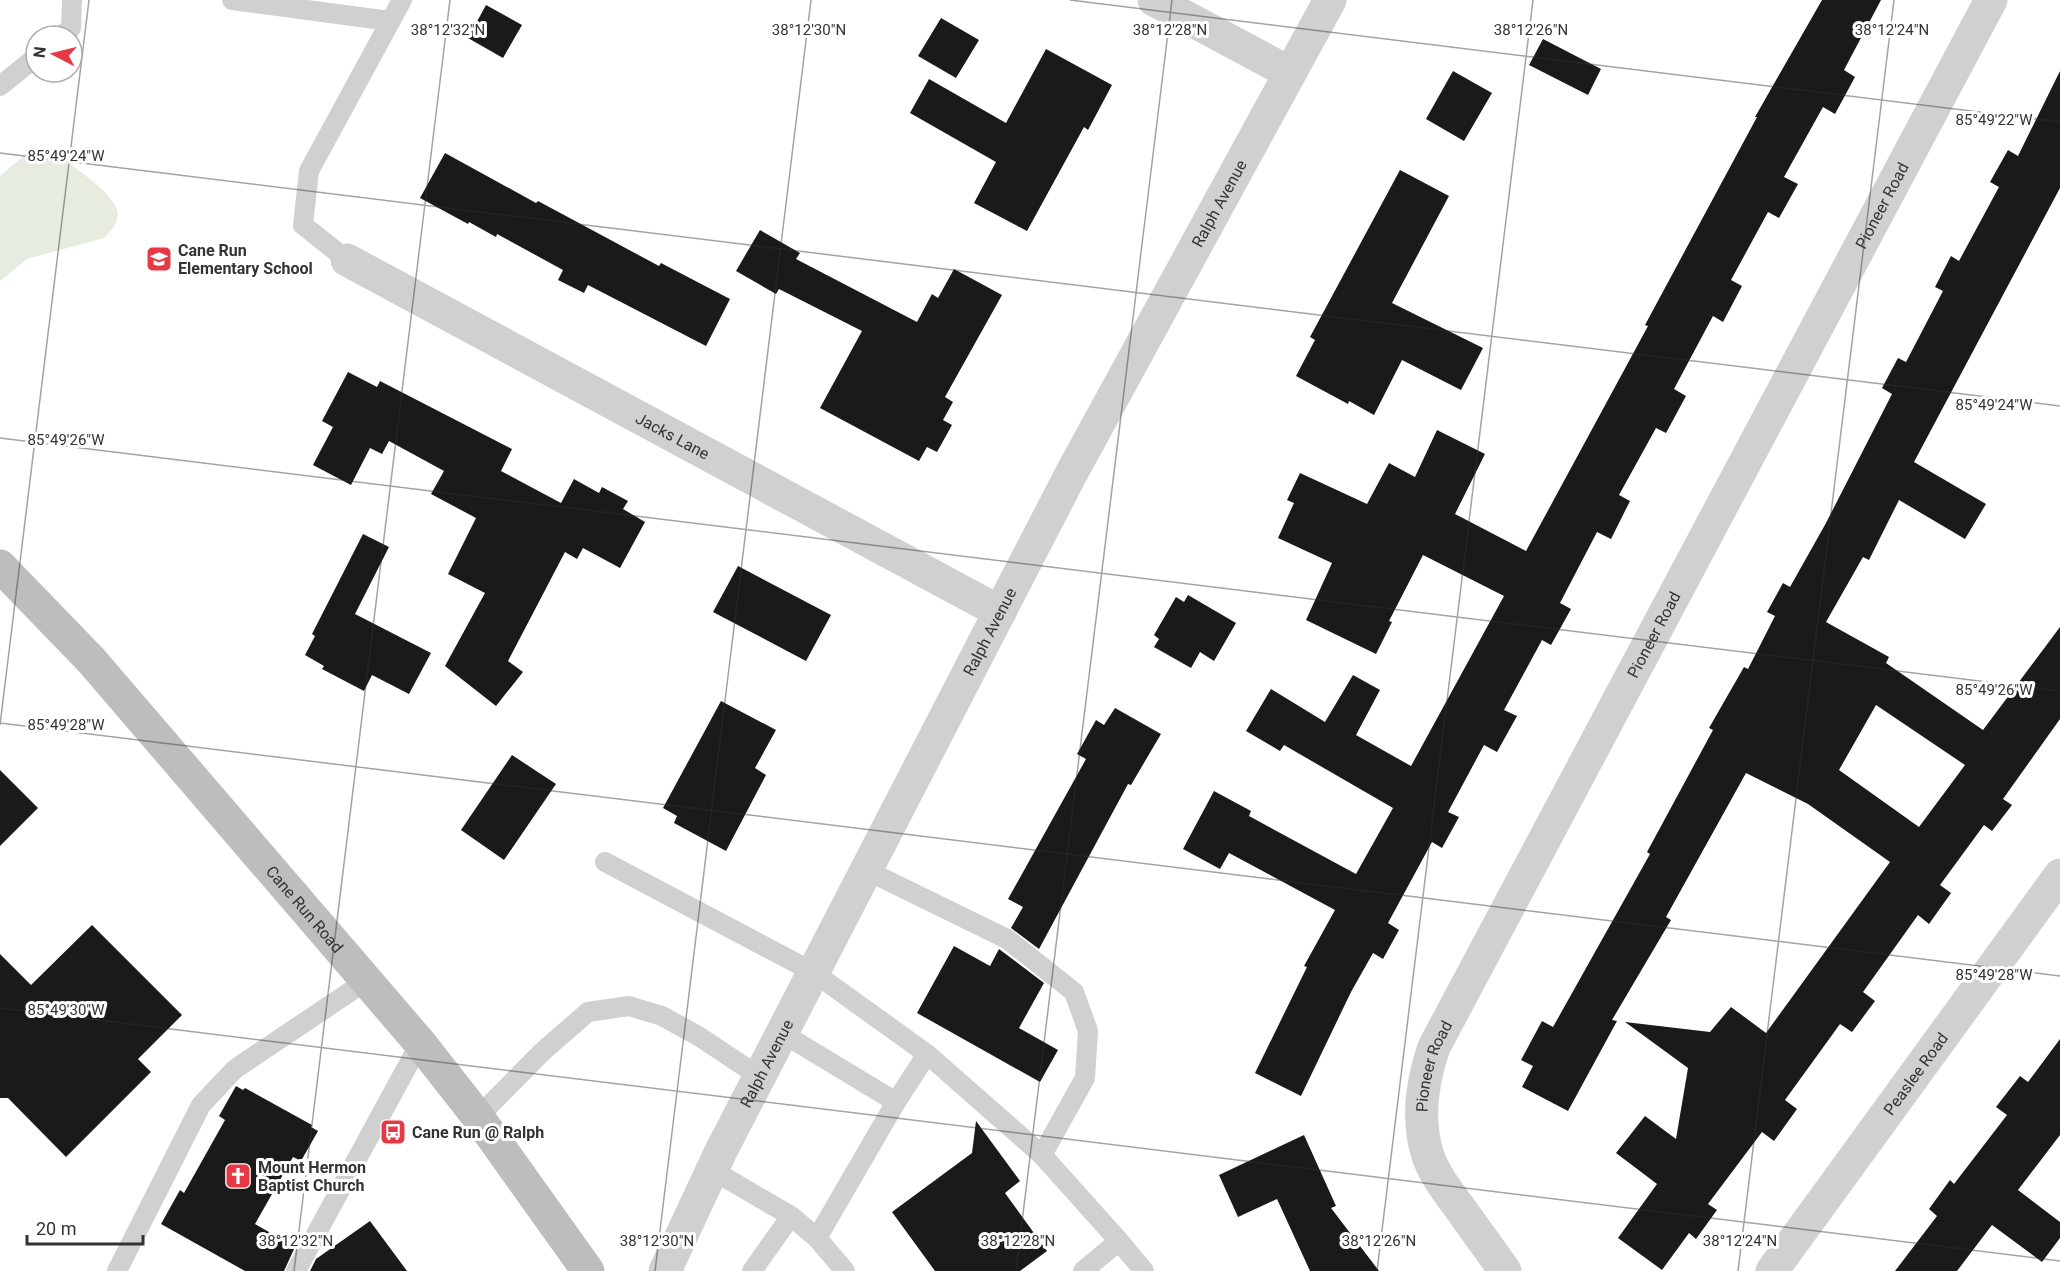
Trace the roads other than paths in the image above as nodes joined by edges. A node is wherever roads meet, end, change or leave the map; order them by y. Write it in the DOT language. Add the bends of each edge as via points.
graph roads {
  1 [pos="72,0"];
  2 [pos="232,0"];
  3 [pos="402,0"];
  4 [pos="1154,0"];
  5 [pos="1330,0"];
  6 [pos="1990,0"];
  7 [pos="390,21"];
  8 [pos="71,24"];
  9 [pos="24,67"];
  10 [pos="1290,73"];
  11 [pos="0,86"];
  12 [pos="347,260"];
  13 [pos="0,566"];
  14 [pos="1000,612"];
  15 [pos="605,862"];
  16 [pos="866,870"];
  17 [pos="2060,875"];
  18 [pos="813,972"];
  19 [pos="366,981"];
  20 [pos="783,1033"];
  21 [pos="420,1043"];
  22 [pos="927,1054"];
  23 [pos="759,1077"];
  24 [pos="896,1102"];
  25 [pos="478,1118"];
  26 [pos="1042,1155"];
  27 [pos="712,1170"];
  28 [pos="791,1216"];
  29 [pos="817,1238"];
  30 [pos="1119,1241"];
  31 [pos="117,1271"];
  32 [pos="296,1271"];
  33 [pos="588,1271"];
  34 [pos="665,1271"];
  35 [pos="752,1271"];
  36 [pos="845,1271"];
  37 [pos="1083,1271"];
  38 [pos="1144,1271"];
  39 [pos="1505,1271"];
  40 [pos="1772,1271"];
  1 -- 8 [label="lane"];
  2 -- 7 [label="lane"];
  3 -- 7 [label="lane"];
  4 -- 10 [label="street"];
  5 -- 10 [label="street, Ralph Avenue"];
  6 -- 39 [label="street, Pioneer Road" via="1434,1047 1422,1094 1421,1122 1428,1155 1439,1180"];
  7 -- 12 [label="lane" via="309,171 303,225"];
  9 -- 11 [label="lane"];
  10 -- 14 [label="street, Ralph Avenue"];
  12 -- 14 [label="street, Jacks Lane"];
  13 -- 19 [label="main road, Cane Run Road" via="91,660"];
  14 -- 16 [label="street, Ralph Avenue"];
  15 -- 18 [label="lane"];
  16 -- 18 [label="street, Ralph Avenue"];
  16 -- 26 [label="lane" via="1007,939 1074,992 1088,1031 1085,1078"];
  17 -- 40 [label="street, Peaslee Road"];
  18 -- 20 [label="street, Ralph Avenue"];
  18 -- 22 [label="lane"];
  19 -- 21 [label="main road, Cane Run Road"];
  19 -- 31 [label="lane" via="235,1069 201,1105"];
  20 -- 23 [label="street, Ralph Avenue"];
  20 -- 24 [label="lane"];
  21 -- 25 [label="main road, Cane Run Road"];
  21 -- 32 [label="lane"];
  22 -- 24 [label="lane"];
  22 -- 26 [label="lane"];
  23 -- 25 [label="lane" via="662,1016 628,1006 588,1011"];
  23 -- 27 [label="street, Ralph Avenue"];
  24 -- 29 [label="lane"];
  25 -- 33 [label="main road, Cane Run Road"];
  26 -- 30 [label="lane"];
  27 -- 28 [label="lane"];
  27 -- 34 [label="street, Ralph Avenue"];
  28 -- 29 [label="lane"];
  28 -- 35 [label="lane"];
  29 -- 36 [label="lane"];
  30 -- 37 [label="lane"];
  30 -- 38 [label="lane"];
}
